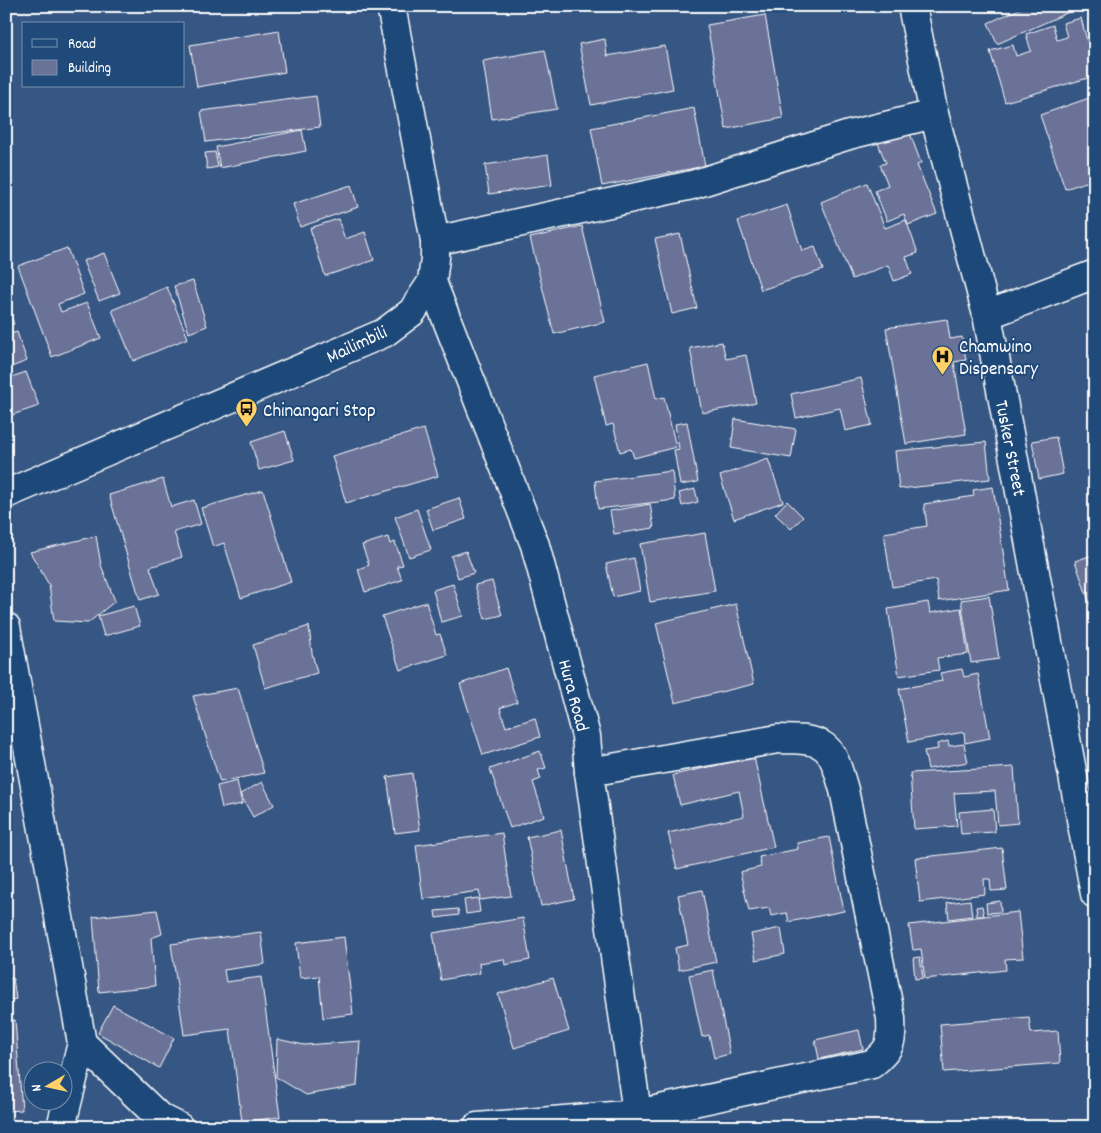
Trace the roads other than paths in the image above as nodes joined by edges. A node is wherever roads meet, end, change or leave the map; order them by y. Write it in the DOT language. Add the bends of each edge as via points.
graph roads {
  1 [pos="391,6"];
  2 [pos="912,6"];
  3 [pos="934,114"];
  4 [pos="435,241"];
  5 [pos="1095,274"];
  6 [pos="432,282"];
  7 [pos="987,315"];
  8 [pos="6,494"];
  9 [pos="6,627"];
  10 [pos="589,772"];
  11 [pos="1095,894"];
  12 [pos="82,1043"];
  13 [pos="638,1120"];
  14 [pos="61,1127"];
  15 [pos="179,1127"];
  16 [pos="477,1127"];
  1 -- 4 [label="street, Mailimbili"];
  2 -- 3 [label="street, Tusker Street"];
  3 -- 4 [label="street" via="849,135 692,185"];
  3 -- 7 [label="street, Tusker Street"];
  4 -- 6 [label="street, Mailimbili"];
  5 -- 7 [label="street"];
  6 -- 8 [label="street, Mailimbili" via="412,312 384,333"];
  6 -- 10 [label="street, Hura Road" via="535,545 586,736"];
  7 -- 11 [label="street, Tusker Street"];
  9 -- 12 [label="street"];
  10 -- 13 [label="street, Hura Road"];
  10 -- 13 [label="street" via="778,739 808,739 828,749 837,764 844,790 891,1018 892,1041 872,1064"];
  12 -- 14 [label="street"];
  12 -- 15 [label="street" via="159,1117"];
  13 -- 16 [label="street"];
}
